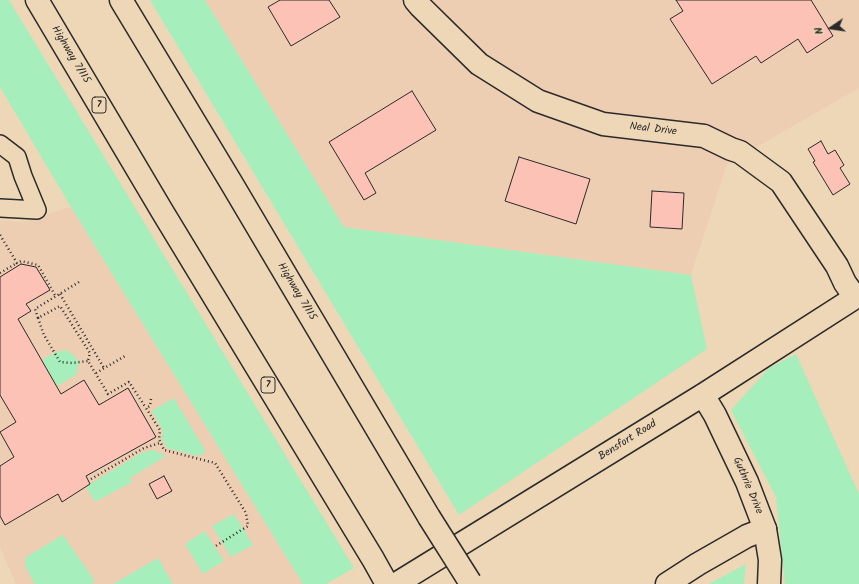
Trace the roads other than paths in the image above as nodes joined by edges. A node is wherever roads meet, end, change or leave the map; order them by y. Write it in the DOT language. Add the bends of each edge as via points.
graph roads {
  1 [pos="37,0"];
  2 [pos="121,0"];
  3 [pos="415,0"];
  4 [pos="0,144"];
  5 [pos="0,208"];
  6 [pos="857,296"];
  7 [pos="703,395"];
  8 [pos="765,529"];
  9 [pos="470,583"];
  10 [pos="387,584"];
  11 [pos="396,584"];
  12 [pos="667,584"];
  13 [pos="769,584"];
  1 -- 10 [label="main road, Highway 7/115 / 7"];
  2 -- 9 [label="main road, Highway 7/115, bridge"];
  3 -- 6 [label="main road, Neal Drive" via="479,64 538,102 603,124 704,136 740,152 781,182 837,266 845,283"];
  4 -- 5 [label="street" via="16,157 37,210"];
  6 -- 7 [label="main road, Bensfort Road"];
  7 -- 8 [label="main road, Guthrie Drive" via="747,482"];
  7 -- 11 [label="main road, Bensfort Road"];
  8 -- 12 [label="main road" via="747,536"];
  8 -- 13 [label="main road, Guthrie Drive" via="770,560"];
}
